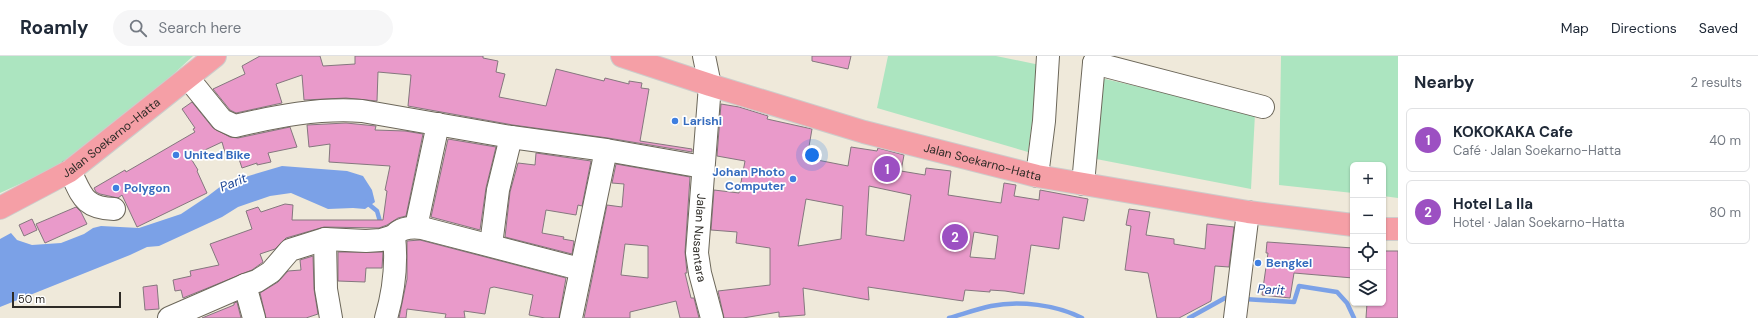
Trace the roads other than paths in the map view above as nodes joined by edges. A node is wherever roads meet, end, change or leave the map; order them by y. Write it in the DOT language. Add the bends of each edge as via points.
graph roads {
  1 [pos="215,56"];
  2 [pos="622,56"];
  3 [pos="704,56"];
  4 [pos="1048,56"];
  5 [pos="1095,60"];
  6 [pos="188,78"];
  7 [pos="710,85"];
  8 [pos="1263,107"];
  9 [pos="438,124"];
  10 [pos="511,137"];
  11 [pos="606,150"];
  12 [pos="703,167"];
  13 [pos="70,171"];
  14 [pos="1037,176"];
  15 [pos="1083,184"];
  16 [pos="0,208"];
  17 [pos="114,209"];
  18 [pos="1248,212"];
  19 [pos="1350,225"];
  20 [pos="416,228"];
  21 [pos="1386,229"];
  22 [pos="1398,229"];
  23 [pos="394,236"];
  24 [pos="325,239"];
  25 [pos="491,245"];
  26 [pos="580,269"];
  27 [pos="245,285"];
  28 [pos="1235,315"];
  29 [pos="169,318"];
  30 [pos="254,318"];
  31 [pos="331,318"];
  32 [pos="386,318"];
  33 [pos="571,318"];
  34 [pos="712,318"];
  1 -- 6 [label="highway, Jalan Soekarno-Hatta"];
  2 -- 7 [label="highway, Jalan Soekarno-Hatta"];
  3 -- 7 [label="street, Jalan Nusantara"];
  4 -- 14 [label="street"];
  5 -- 8 [label="street"];
  5 -- 15 [label="street"];
  6 -- 9 [label="street" via="222,120 235,126 293,114 337,109 379,113"];
  6 -- 13 [label="highway, Jalan Soekarno-Hatta"];
  7 -- 12 [label="street, Jalan Nusantara"];
  7 -- 14 [label="highway, Jalan Soekarno-Hatta" via="864,132"];
  9 -- 10 [label="street"];
  9 -- 20 [label="street"];
  10 -- 11 [label="street"];
  10 -- 25 [label="street" via="498,190"];
  11 -- 12 [label="street"];
  11 -- 26 [label="street"];
  12 -- 34 [label="street, Jalan Nusantara" via="697,253"];
  13 -- 16 [label="highway, Jalan Soekarno-Hatta"];
  13 -- 17 [label="street" via="85,201 100,208"];
  14 -- 15 [label="highway, Jalan Soekarno-Hatta"];
  15 -- 18 [label="highway, Jalan Soekarno-Hatta"];
  18 -- 19 [label="highway, Jalan Soekarno-Hatta"];
  18 -- 28 [label="street"];
  20 -- 23 [label="street" via="400,230"];
  20 -- 25 [label="street"];
  21 -- 22 [label="highway"];
  23 -- 24 [label="street" via="366,241"];
  23 -- 32 [label="street" via="396,253 392,296"];
  24 -- 27 [label="street" via="290,250 271,272"];
  24 -- 31 [label="street" via="326,289"];
  25 -- 26 [label="street"];
  26 -- 33 [label="street"];
  27 -- 29 [label="street"];
  27 -- 30 [label="street"];
}
